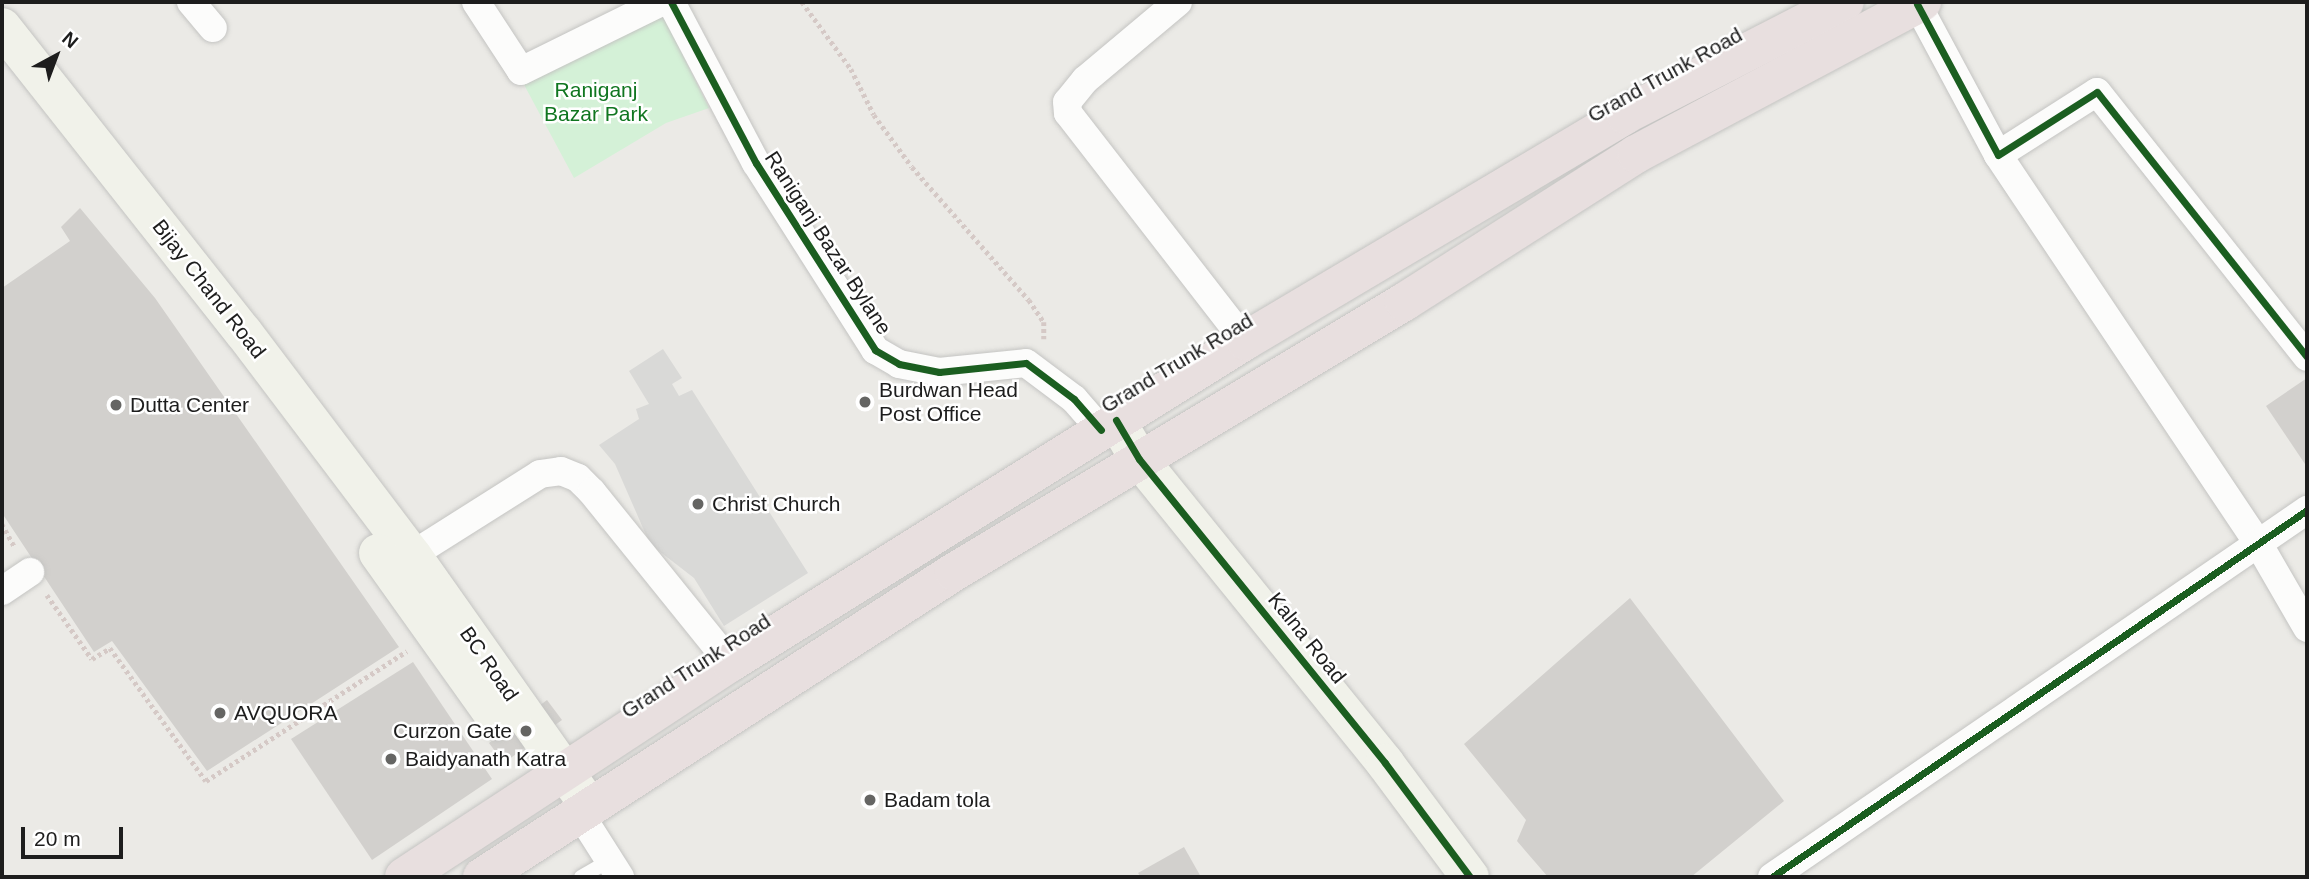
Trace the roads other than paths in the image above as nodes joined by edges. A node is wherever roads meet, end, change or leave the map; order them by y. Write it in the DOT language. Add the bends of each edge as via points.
graph roads {
  1 [pos="191,2"];
  2 [pos="477,2"];
  3 [pos="661,2"];
  4 [pos="671,2"];
  5 [pos="1178,2"];
  6 [pos="1845,2"];
  7 [pos="1919,3"];
  8 [pos="2,27"];
  9 [pos="213,28"];
  10 [pos="2,67"];
  11 [pos="1998,155"];
  12 [pos="1245,341"];
  13 [pos="2307,357"];
  14 [pos="1108,425"];
  15 [pos="1139,459"];
  16 [pos="2307,510"];
  17 [pos="2258,543"];
  18 [pos="402,564"];
  19 [pos="30,572"];
  20 [pos="2,591"];
  21 [pos="2307,628"];
  22 [pos="730,663"];
  23 [pos="556,779"];
  24 [pos="580,814"];
  25 [pos="615,869"];
  26 [pos="404,877"];
  27 [pos="482,877"];
  28 [pos="581,877"];
  29 [pos="1470,877"];
  30 [pos="1772,877"];
  1 -- 9 [label="street"];
  2 -- 3 [label="street" via="521,71"];
  4 -- 14 [label="street, Raniganj Bazar Bylane" via="756,163 876,350 899,364 939,372 1026,363"];
  5 -- 12 [label="street" via="1084,80 1067,102 1068,113"];
  6 -- 12 [label="highway, Grand Trunk Road" via="1625,114"];
  7 -- 11 [label="street"];
  7 -- 15 [label="highway" via="1636,154 1404,302"];
  8 -- 18 [label="main road, Bijay Chand Road" via="244,333"];
  10 -- 18 [label="main road, Bijay Chand Road"];
  11 -- 13 [label="street" via="2097,93"];
  11 -- 17 [label="street"];
  12 -- 14 [label="highway, Grand Trunk Road"];
  14 -- 15 [label="main road, Kalna Road"];
  14 -- 22 [label="highway, Grand Trunk Road"];
  15 -- 24 [label="highway" via="943,579"];
  15 -- 29 [label="main road, Kalna Road" via="1385,763"];
  16 -- 17 [label="street"];
  17 -- 21 [label="street"];
  17 -- 30 [label="street"];
  18 -- 22 [label="street" via="540,474 561,471 578,478 592,492"];
  18 -- 23 [label="main road, BC Road"];
  18 -- 23 [label="main road, BC Road" via="434,634"];
  19 -- 20 [label="street"];
  22 -- 23 [label="highway, Grand Trunk Road"];
  23 -- 24 [label="main road, BC Road"];
  23 -- 26 [label="highway, Grand Trunk Road"];
  24 -- 25 [label="street"];
  24 -- 27 [label="highway"];
  25 -- 28 [label="lane"];
}
